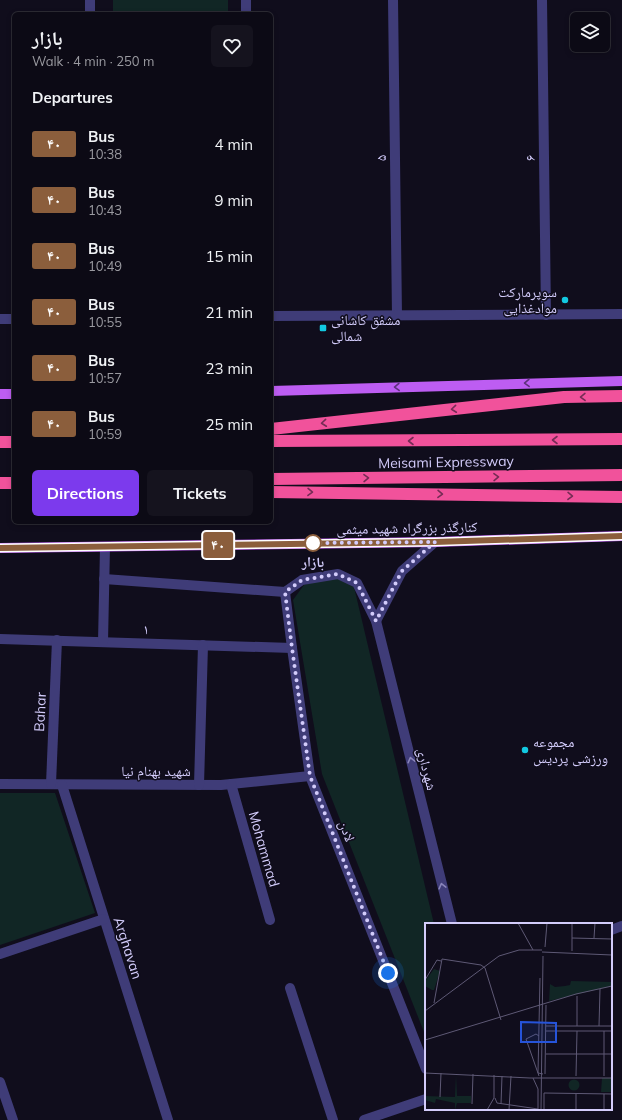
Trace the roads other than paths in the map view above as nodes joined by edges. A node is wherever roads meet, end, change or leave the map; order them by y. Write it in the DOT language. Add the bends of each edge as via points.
graph roads {
  1 [pos="90,0"];
  2 [pos="246,0"];
  3 [pos="394,0"];
  4 [pos="542,0"];
  5 [pos="90,12"];
  6 [pos="246,12"];
  7 [pos="622,314"];
  8 [pos="546,315"];
  9 [pos="273,316"];
  10 [pos="397,316"];
  11 [pos="12,318"];
  12 [pos="0,319"];
  13 [pos="622,381"];
  14 [pos="273,391"];
  15 [pos="0,394"];
  16 [pos="12,394"];
  17 [pos="622,396"];
  18 [pos="273,429"];
  19 [pos="622,439"];
  20 [pos="273,441"];
  21 [pos="0,442"];
  22 [pos="12,442"];
  23 [pos="622,475"];
  24 [pos="273,479"];
  25 [pos="0,483"];
  26 [pos="12,483"];
  27 [pos="273,492"];
  28 [pos="622,497"];
  29 [pos="622,536"];
  30 [pos="435,542"];
  31 [pos="105,547"];
  32 [pos="0,548"];
  33 [pos="104,579"];
  34 [pos="285,592"];
  35 [pos="376,621"];
  36 [pos="0,639"];
  37 [pos="57,640"];
  38 [pos="103,642"];
  39 [pos="203,645"];
  40 [pos="292,648"];
  41 [pos="310,776"];
  42 [pos="0,784"];
  43 [pos="50,784"];
  44 [pos="62,784"];
  45 [pos="231,784"];
  46 [pos="199,785"];
  47 [pos="104,919"];
  48 [pos="270,920"];
  49 [pos="452,923"];
  50 [pos="622,926"];
  51 [pos="612,930"];
  52 [pos="0,954"];
  53 [pos="290,988"];
  54 [pos="425,1066"];
  55 [pos="0,1082"];
  56 [pos="425,1099"];
  57 [pos="12,1120"];
  58 [pos="168,1120"];
  59 [pos="333,1120"];
  60 [pos="364,1120"];
  1 -- 5 [label="street"];
  2 -- 6 [label="street"];
  3 -- 10 [label="street, ۵"];
  4 -- 8 [label="street, ۶"];
  7 -- 8 [label="street"];
  8 -- 10 [label="street"];
  9 -- 10 [label="street"];
  11 -- 12 [label="street"];
  13 -- 14 [label="main road, one-way"];
  15 -- 16 [label="main road"];
  17 -- 18 [label="highway, one-way" via="564,397"];
  19 -- 20 [label="highway, Meisami Expressway, one-way"];
  21 -- 22 [label="highway"];
  24 -- 23 [label="highway, Meisami Expressway, one-way"];
  25 -- 26 [label="highway"];
  27 -- 28 [label="highway, one-way"];
  29 -- 30 [label="main road, کنارگذر بزرگراه شهید میثمی"];
  30 -- 31 [label="main road, کنارگذر بزرگراه شهید میثمی"];
  30 -- 35 [label="street" via="402,571"];
  31 -- 32 [label="main road, کنارگذر بزرگراه شهید میثمی"];
  31 -- 33 [label="street"];
  33 -- 34 [label="street"];
  33 -- 38 [label="street"];
  34 -- 35 [label="street, شهرداری" via="302,580 338,574 357,583"];
  34 -- 40 [label="street, لادن"];
  49 -- 35 [label="street, شهرداری, one-way"];
  36 -- 37 [label="street, ۱"];
  37 -- 38 [label="street, ۱"];
  37 -- 43 [label="street, Bahar"];
  38 -- 39 [label="street, ۱"];
  39 -- 40 [label="street, ۱"];
  39 -- 46 [label="street"];
  40 -- 41 [label="street, لادن"];
  41 -- 45 [label="street, شهید بهنام نیا"];
  41 -- 54 [label="street, لادن"];
  42 -- 43 [label="street, شهید بهنام نیا"];
  43 -- 44 [label="street, شهید بهنام نیا"];
  44 -- 46 [label="street, شهید بهنام نیا"];
  44 -- 47 [label="street, Arghavan"];
  45 -- 46 [label="street, شهید بهنام نیا"];
  45 -- 48 [label="street, Mohammad"];
  47 -- 52 [label="street"];
  47 -- 58 [label="street, Arghavan"];
  50 -- 51 [label="street"];
  53 -- 59 [label="street"];
  55 -- 57 [label="street"];
  56 -- 60 [label="street"];
}
